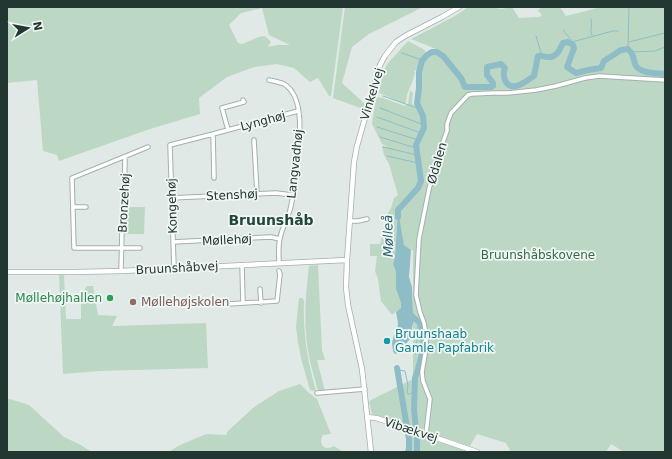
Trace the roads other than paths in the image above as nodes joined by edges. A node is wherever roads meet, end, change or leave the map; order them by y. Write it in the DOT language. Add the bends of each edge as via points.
graph roads {
  1 [pos="459,7"];
  2 [pos="269,80"];
  3 [pos="665,80"];
  4 [pos="243,100"];
  5 [pos="298,111"];
  6 [pos="228,130"];
  7 [pos="213,134"];
  8 [pos="254,140"];
  9 [pos="170,144"];
  10 [pos="148,147"];
  11 [pos="126,157"];
  12 [pos="214,178"];
  13 [pos="257,194"];
  14 [pos="292,195"];
  15 [pos="171,198"];
  16 [pos="73,207"];
  17 [pos="86,207"];
  18 [pos="367,219"];
  19 [pos="350,221"];
  20 [pos="280,239"];
  21 [pos="173,242"];
  22 [pos="122,248"];
  23 [pos="140,248"];
  24 [pos="347,260"];
  25 [pos="279,263"];
  26 [pos="242,265"];
  27 [pos="174,268"];
  28 [pos="121,271"];
  29 [pos="279,271"];
  30 [pos="7,272"];
  31 [pos="260,289"];
  32 [pos="243,303"];
  33 [pos="261,303"];
  34 [pos="228,304"];
  35 [pos="365,389"];
  36 [pos="317,393"];
  37 [pos="367,417"];
  38 [pos="426,434"];
  39 [pos="371,452"];
  40 [pos="477,452"];
  1 -- 19 [label="street, Vinkelvej" via="396,42 380,65 357,146"];
  2 -- 5 [label="street, Langvadhøj" via="279,82 290,89"];
  3 -- 38 [label="street, Ødalen" via="599,76 536,90 472,94 451,113 429,189 419,239 416,295 426,334 422,372 430,399"];
  4 -- 6 [label="street, Lynghøj" via="244,102 222,108"];
  5 -- 6 [label="street, Lynghøj"];
  5 -- 14 [label="street, Langvadhøj" via="300,131"];
  6 -- 7 [label="street, Lynghøj"];
  7 -- 9 [label="street, Lynghøj"];
  7 -- 12 [label="street"];
  8 -- 13 [label="street"];
  9 -- 15 [label="street, Kongehøj"];
  10 -- 11 [label="street, Bronzehøj"];
  11 -- 16 [label="street, Bronzehøj" via="72,178"];
  11 -- 22 [label="street, Bronzehøj"];
  13 -- 14 [label="street, Stenshøj"];
  13 -- 15 [label="street, Stenshøj"];
  14 -- 20 [label="street, Langvadhøj"];
  15 -- 21 [label="street, Kongehøj"];
  16 -- 17 [label="street"];
  16 -- 22 [label="street, Bronzehøj" via="74,248"];
  18 -- 19 [label="street"];
  19 -- 24 [label="street, Vinkelvej"];
  20 -- 21 [label="street, Møllehøj" via="271,237"];
  20 -- 25 [label="street, Langvadhøj"];
  21 -- 27 [label="street, Kongehøj"];
  22 -- 23 [label="street, Bronzehøj"];
  22 -- 28 [label="street, Bronzehøj"];
  24 -- 25 [label="street, Bruunshåbvej"];
  24 -- 35 [label="street, Vinkelvej" via="348,305"];
  25 -- 26 [label="street, Bruunshåbvej"];
  26 -- 27 [label="street, Bruunshåbvej"];
  26 -- 32 [label="street"];
  27 -- 28 [label="street, Bruunshåbvej"];
  28 -- 30 [label="street, Bruunshåbvej"];
  29 -- 33 [label="street" via="277,301"];
  31 -- 33 [label="street"];
  32 -- 33 [label="street"];
  32 -- 34 [label="street"];
  35 -- 36 [label="street"];
  35 -- 37 [label="street, Vinkelvej"];
  37 -- 38 [label="street, Vibækvej"];
  37 -- 39 [label="street, Vinkelvej"];
  38 -- 40 [label="street, Vibækvej"];
}
